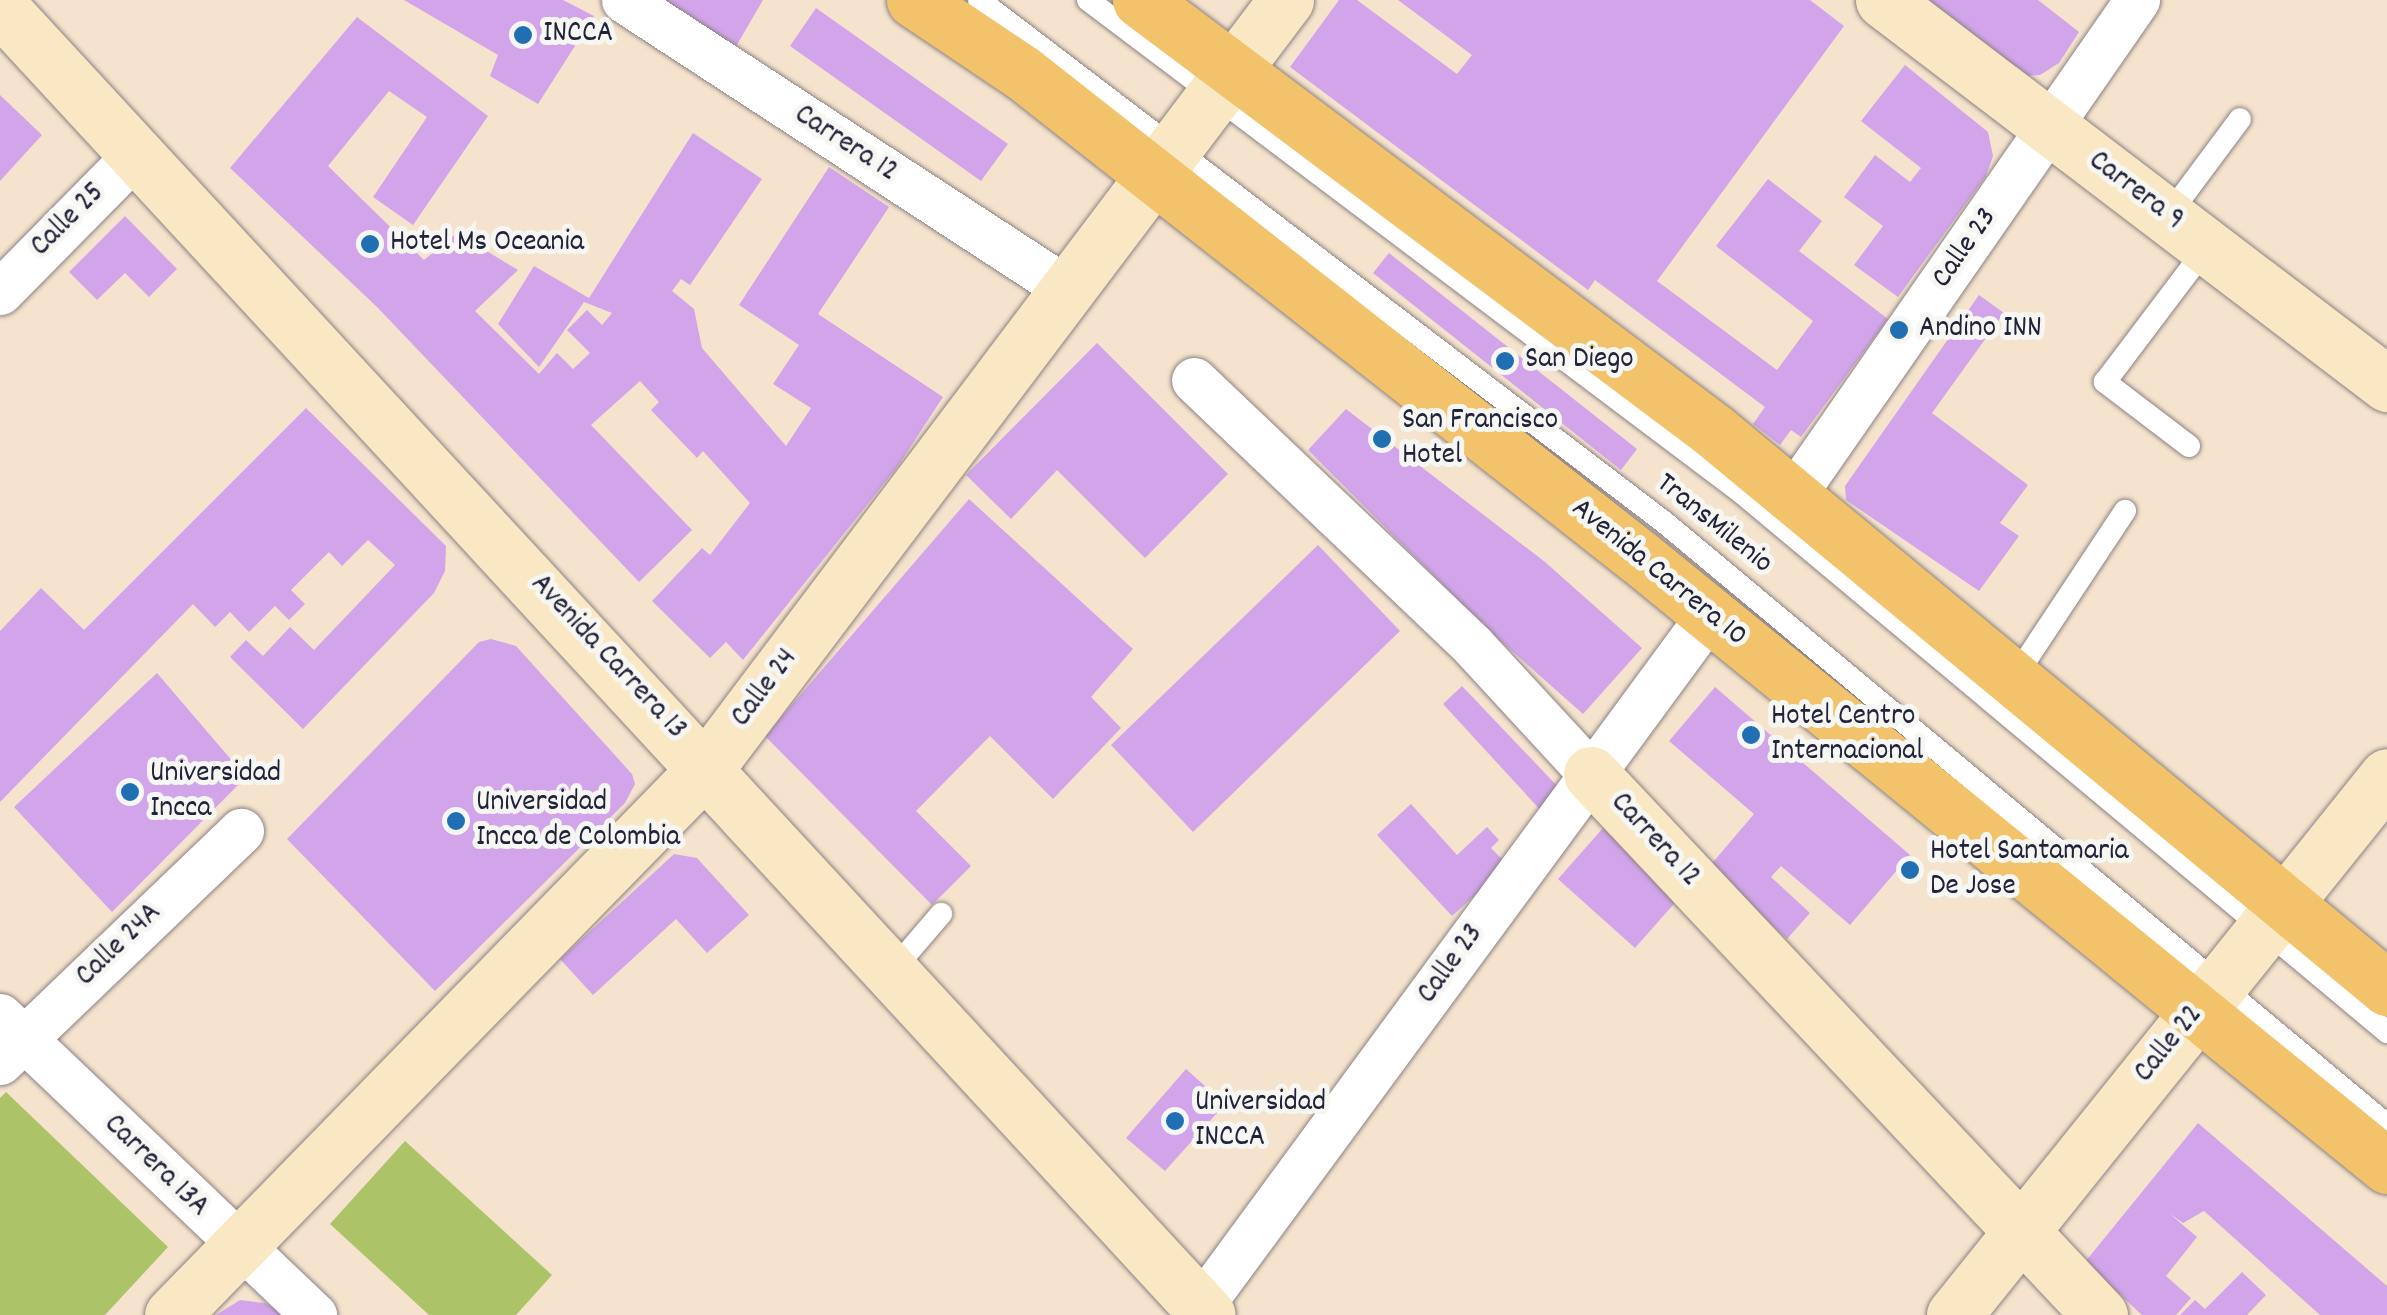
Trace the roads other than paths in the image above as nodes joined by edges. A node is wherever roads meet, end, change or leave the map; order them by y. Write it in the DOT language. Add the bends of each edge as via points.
graph roads {
  1 [pos="624,0"];
  2 [pos="914,0"];
  3 [pos="980,0"];
  4 [pos="1088,0"];
  5 [pos="1140,0"];
  6 [pos="1286,0"];
  7 [pos="1883,0"];
  8 [pos="2137,0"];
  9 [pos="0,7"];
  10 [pos="1224,82"];
  11 [pos="2240,119"];
  12 [pos="2050,128"];
  13 [pos="139,151"];
  14 [pos="1164,161"];
  15 [pos="2187,232"];
  16 [pos="1067,289"];
  17 [pos="0,292"];
  18 [pos="1194,380"];
  19 [pos="2387,384"];
  20 [pos="2189,446"];
  21 [pos="1792,497"];
  22 [pos="2125,511"];
  23 [pos="1709,615"];
  24 [pos="2013,680"];
  25 [pos="707,768"];
  26 [pos="1591,774"];
  27 [pos="2387,776"];
  28 [pos="241,831"];
  29 [pos="941,914"];
  30 [pos="2275,917"];
  31 [pos="892,970"];
  32 [pos="2387,988"];
  33 [pos="2208,998"];
  34 [pos="2387,1032"];
  35 [pos="8,1039"];
  36 [pos="2387,1125"];
  37 [pos="2387,1166"];
  38 [pos="2020,1229"];
  39 [pos="239,1248"];
  40 [pos="1201,1312"];
  41 [pos="172,1315"];
  42 [pos="314,1315"];
  43 [pos="1954,1315"];
  44 [pos="2100,1315"];
  1 -- 16 [label="street, Carrera 12"];
  2 -- 14 [label="main road, Avenida Carrera 10"];
  3 -- 14 [label="lane, TransMilenio"];
  4 -- 10 [label="lane, TransMilenio"];
  5 -- 10 [label="main road"];
  6 -- 10 [label="street, Calle 24"];
  7 -- 12 [label="street, Carrera 9"];
  8 -- 12 [label="street, Calle 23"];
  9 -- 13 [label="street, Avenida Carrera 13"];
  10 -- 14 [label="street, Calle 24"];
  10 -- 21 [label="main road" via="1714,431"];
  10 -- 30 [label="lane, TransMilenio"];
  11 -- 15 [label="lane"];
  12 -- 15 [label="street, Carrera 9"];
  12 -- 21 [label="street, Calle 23"];
  13 -- 17 [label="street, Calle 25"];
  13 -- 25 [label="street, Avenida Carrera 13"];
  14 -- 16 [label="street, Calle 24"];
  14 -- 23 [label="main road, Avenida Carrera 10"];
  14 -- 33 [label="lane, TransMilenio" via="1664,522"];
  15 -- 19 [label="street, Carrera 9"];
  15 -- 20 [label="lane" via="2105,382"];
  16 -- 25 [label="street, Calle 24"];
  18 -- 26 [label="street, Carrera 12" via="1474,646"];
  21 -- 24 [label="main road"];
  22 -- 24 [label="lane"];
  23 -- 26 [label="street, Calle 23"];
  23 -- 33 [label="main road, Avenida Carrera 10"];
  24 -- 30 [label="main road"];
  25 -- 31 [label="street, Avenida Carrera 13"];
  25 -- 39 [label="street, Calle 24"];
  26 -- 38 [label="street, Carrera 12"];
  26 -- 40 [label="street, Calle 23"];
  27 -- 30 [label="street, Calle 22"];
  28 -- 35 [label="street, Calle 24A"];
  29 -- 31 [label="lane"];
  30 -- 32 [label="main road"];
  30 -- 33 [label="street, Calle 22"];
  30 -- 34 [label="lane, TransMilenio"];
  31 -- 40 [label="street, Avenida Carrera 13"];
  33 -- 36 [label="lane, TransMilenio"];
  33 -- 37 [label="main road, Avenida Carrera 10"];
  33 -- 38 [label="street, Calle 22"];
  35 -- 39 [label="street, Carrera 13A"];
  38 -- 43 [label="street, Calle 22"];
  38 -- 44 [label="street, Carrera 12"];
  39 -- 41 [label="street, Calle 24"];
  39 -- 42 [label="street, Carrera 13A"];
}
